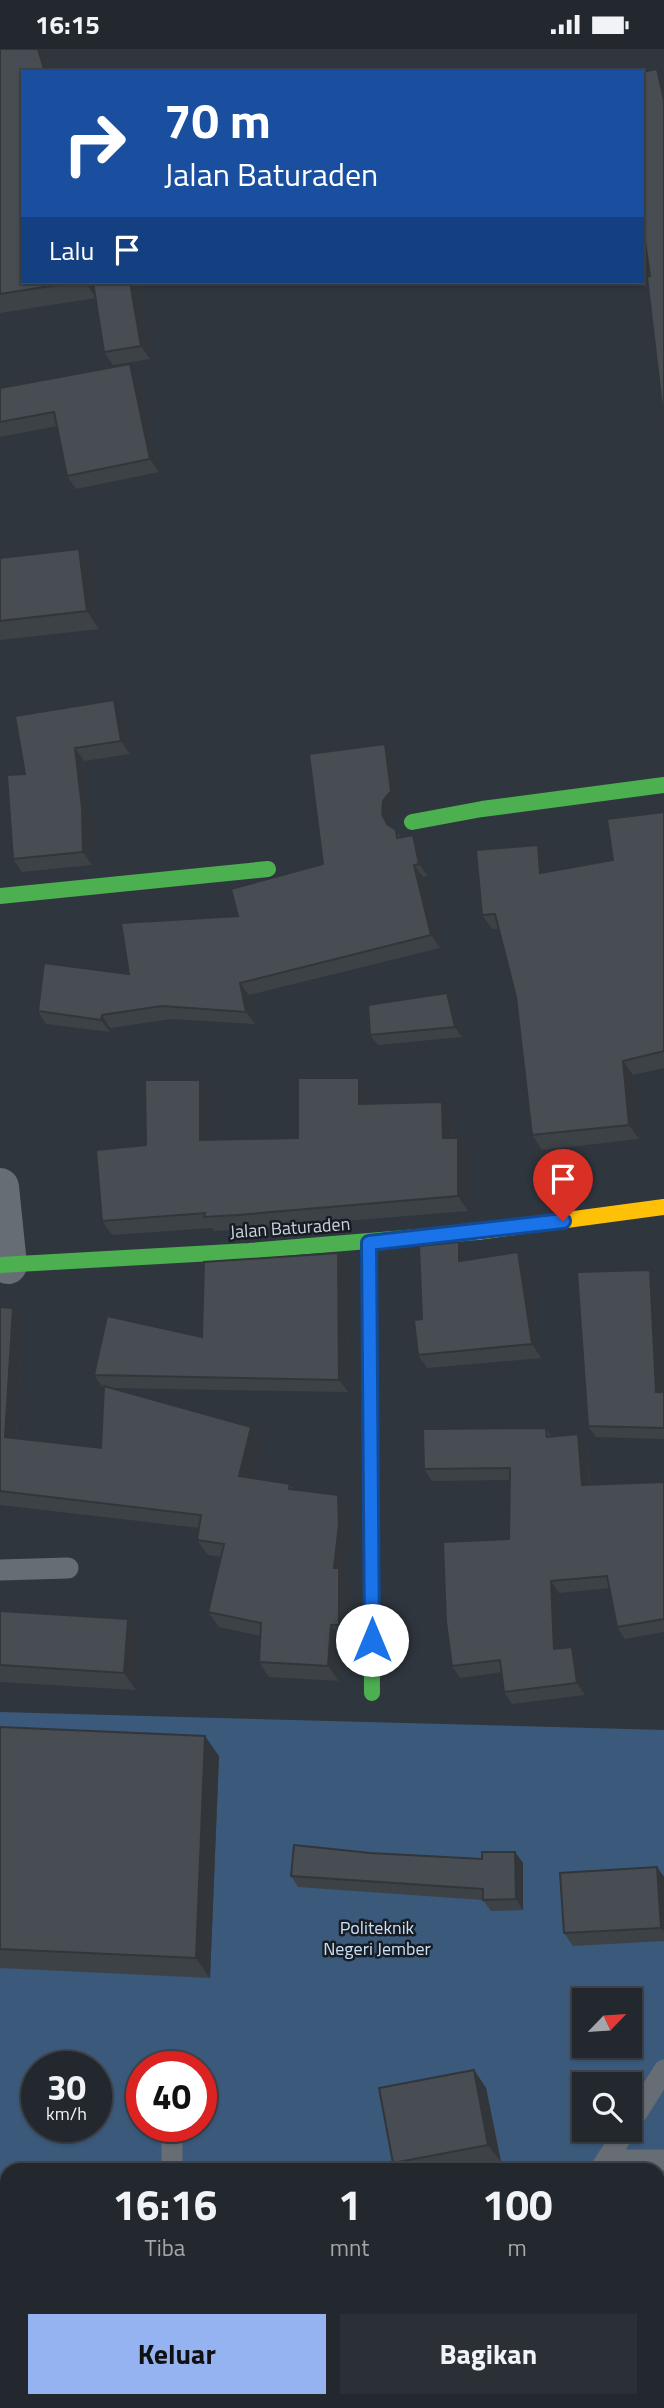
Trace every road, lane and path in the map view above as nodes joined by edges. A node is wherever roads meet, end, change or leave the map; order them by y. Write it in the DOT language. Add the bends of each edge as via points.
graph roads {
  1 [pos="664,785"];
  2 [pos="412,822"];
  3 [pos="268,869"];
  4 [pos="0,895"];
  5 [pos="0,1187"];
  6 [pos="664,1207"];
  7 [pos="369,1243"];
  8 [pos="4,1265"];
  9 [pos="68,1568"];
  10 [pos="0,1570"];
  11 [pos="373,1693"];
  12 [pos="663,2074"];
  13 [pos="642,2106"];
  14 [pos="172,2142"];
  15 [pos="618,2142"];
  16 [pos="664,2160"];
  17 [pos="172,2163"];
  18 [pos="604,2163"];
  19 [pos="627,2163"];
  1 -- 2 [label="street"];
  3 -- 4 [label="street"];
  5 -- 8 [label="street"];
  6 -- 7 [label="street, Jalan Baturaden"];
  7 -- 8 [label="street, Jalan Baturaden"];
  7 -- 11 [label="street"];
  9 -- 10 [label="lane"];
  12 -- 13 [label="lane"];
  14 -- 17 [label="lane"];
  15 -- 18 [label="lane"];
  16 -- 19 [label="lane"];
}
